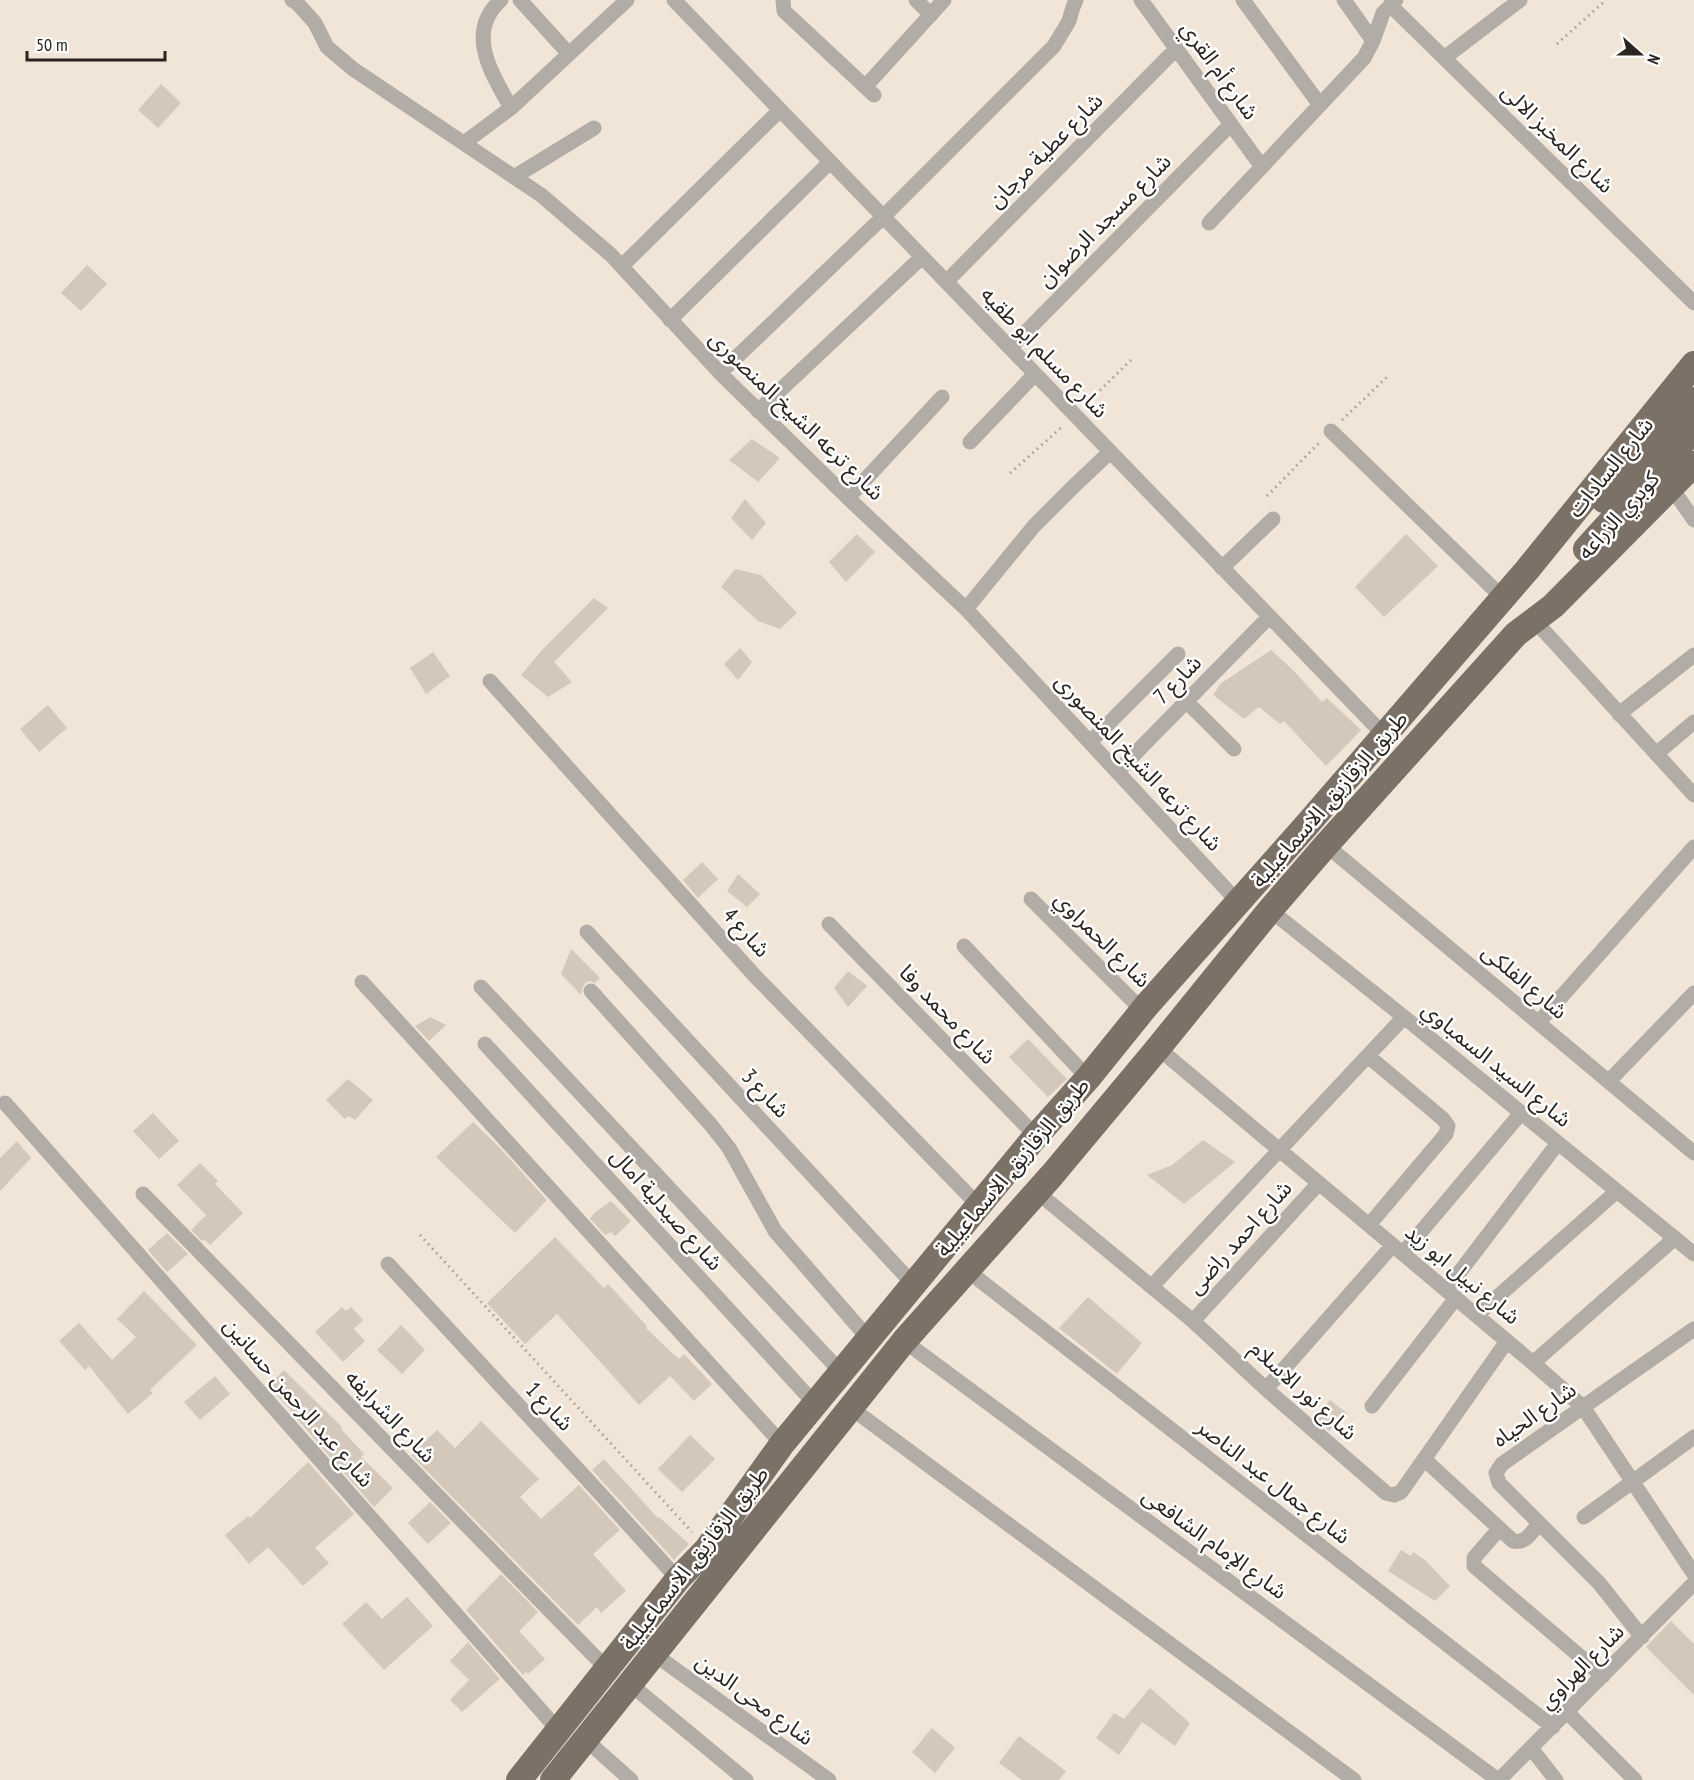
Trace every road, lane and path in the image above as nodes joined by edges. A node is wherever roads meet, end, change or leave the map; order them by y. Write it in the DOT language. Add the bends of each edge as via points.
graph roads {
  1 [pos="292,0"];
  2 [pos="501,0"];
  3 [pos="520,0"];
  4 [pos="627,0"];
  5 [pos="674,0"];
  6 [pos="783,0"];
  7 [pos="916,0"];
  8 [pos="944,0"];
  9 [pos="1076,0"];
  10 [pos="1141,0"];
  11 [pos="1243,0"];
  12 [pos="1344,0"];
  13 [pos="1606,0"];
  14 [pos="1516,1"];
  15 [pos="1393,2"];
  16 [pos="931,15"];
  17 [pos="1373,40"];
  18 [pos="1557,44"];
  19 [pos="1176,49"];
  20 [pos="569,54"];
  21 [pos="1444,58"];
  22 [pos="1320,105"];
  23 [pos="511,108"];
  24 [pos="780,110"];
  25 [pos="1231,124"];
  26 [pos="594,128"];
  27 [pos="464,143"];
  28 [pos="830,162"];
  29 [pos="1262,167"];
  30 [pos="514,177"];
  31 [pos="883,217"];
  32 [pos="1209,223"];
  33 [pos="922,257"];
  34 [pos="622,266"];
  35 [pos="946,282"];
  36 [pos="1694,303"];
  37 [pos="670,320"];
  38 [pos="1010,348"];
  39 [pos="1133,358"];
  40 [pos="1694,364"];
  41 [pos="720,373"];
  42 [pos="1035,374"];
  43 [pos="1389,375"];
  44 [pos="942,397"];
  45 [pos="1694,400"];
  46 [pos="759,411"];
  47 [pos="1075,416"];
  48 [pos="1694,430"];
  49 [pos="1331,431"];
  50 [pos="970,442"];
  51 [pos="1110,452"];
  52 [pos="1694,464"];
  53 [pos="1010,472"];
  54 [pos="1671,486"];
  55 [pos="1267,496"];
  56 [pos="848,498"];
  57 [pos="1273,519"];
  58 [pos="1694,520"];
  59 [pos="1222,568"];
  60 [pos="1527,570"];
  61 [pos="1503,598"];
  62 [pos="966,609"];
  63 [pos="1543,613"];
  64 [pos="1269,617"];
  65 [pos="1178,654"];
  66 [pos="1691,662"];
  67 [pos="490,681"];
  68 [pos="1187,702"];
  69 [pos="1619,714"];
  70 [pos="1694,722"];
  71 [pos="1384,735"];
  72 [pos="1090,742"];
  73 [pos="1234,749"];
  74 [pos="1656,754"];
  75 [pos="1117,772"];
  76 [pos="1694,795"];
  77 [pos="1326,845"];
  78 [pos="1694,847"];
  79 [pos="1031,899"];
  80 [pos="1239,903"];
  81 [pos="1270,910"];
  82 [pos="829,924"];
  83 [pos="587,932"];
  84 [pos="964,946"];
  85 [pos="362,982"];
  86 [pos="481,987"];
  87 [pos="591,991"];
  88 [pos="1694,993"];
  89 [pos="1143,1011"];
  90 [pos="1404,1017"];
  91 [pos="1539,1022"];
  92 [pos="486,1044"];
  93 [pos="1158,1048"];
  94 [pos="1368,1056"];
  95 [pos="1088,1078"];
  96 [pos="1609,1081"];
  97 [pos="5,1103"];
  98 [pos="1521,1113"];
  99 [pos="1036,1136"];
  100 [pos="1558,1143"];
  101 [pos="1280,1150"];
  102 [pos="1694,1152"];
  103 [pos="1002,1178"];
  104 [pos="1319,1183"];
  105 [pos="1617,1191"];
  106 [pos="143,1194"];
  107 [pos="1033,1197"];
  108 [pos="979,1206"];
  109 [pos="1370,1225"];
  110 [pos="960,1229"];
  111 [pos="420,1235"];
  112 [pos="1675,1238"];
  113 [pos="1398,1249"];
  114 [pos="1694,1254"];
  115 [pos="976,1263"];
  116 [pos="388,1264"];
  117 [pos="912,1284"];
  118 [pos="1152,1286"];
  119 [pos="1451,1294"];
  120 [pos="1477,1315"];
  121 [pos="1193,1321"];
  122 [pos="1694,1329"];
  123 [pos="868,1338"];
  124 [pos="904,1341"];
  125 [pos="1507,1341"];
  126 [pos="1533,1363"];
  127 [pos="841,1372"];
  128 [pos="1266,1389"];
  129 [pos="815,1404"];
  130 [pos="1372,1406"];
  131 [pos="1582,1407"];
  132 [pos="850,1408"];
  133 [pos="1694,1437"];
  134 [pos="782,1444"];
  135 [pos="1424,1459"];
  136 [pos="1632,1482"];
  137 [pos="1584,1517"];
  138 [pos="1539,1523"];
  139 [pos="1499,1529"];
  140 [pos="707,1549"];
  141 [pos="1694,1574"];
  142 [pos="678,1579"];
  143 [pos="1694,1583"];
  144 [pos="1642,1636"];
  145 [pos="654,1654"];
  146 [pos="607,1669"];
  147 [pos="1604,1676"];
  148 [pos="630,1684"];
  149 [pos="1567,1712"];
  150 [pos="1553,1727"];
  151 [pos="559,1731"];
  152 [pos="586,1740"];
  153 [pos="1531,1748"];
  154 [pos="519,1780"];
  155 [pos="553,1780"];
  156 [pos="631,1780"];
  157 [pos="746,1780"];
  158 [pos="829,1780"];
  159 [pos="1354,1780"];
  160 [pos="1499,1780"];
  161 [pos="1556,1780"];
  162 [pos="1635,1780"];
  1 -- 27 [label="street, شارع ترعه الشيخ المنصورى" via="315,23 327,47 353,69"];
  2 -- 23 [label="street" via="488,17 483,33 484,50"];
  3 -- 20 [label="street"];
  4 -- 20 [label="street"];
  5 -- 24 [label="street, شارع مسلم ابو طقيه"];
  6 -- 16 [label="street" via="784,11 869,91"];
  7 -- 16 [label="street"];
  8 -- 16 [label="street"];
  9 -- 31 [label="street" via="1054,46"];
  10 -- 19 [label="street, شارع أم القري"];
  11 -- 22 [label="street"];
  12 -- 17 [label="street"];
  13 -- 18 [label="path"];
  14 -- 21 [label="street"];
  15 -- 17 [label="street" via="1383,13"];
  15 -- 21 [label="street, شارع المخبز الالى"];
  17 -- 22 [label="street" via="1364,58"];
  19 -- 25 [label="street, شارع أم القري"];
  19 -- 35 [label="street, شارع عطية مرجان"];
  20 -- 23 [label="street"];
  21 -- 36 [label="street, شارع المخبز الالى"];
  22 -- 29 [label="street"];
  23 -- 27 [label="street"];
  24 -- 28 [label="street, شارع مسلم ابو طقيه"];
  24 -- 34 [label="street"];
  25 -- 29 [label="street, شارع أم القري"];
  25 -- 38 [label="street, شارع مسجد الرضوان"];
  26 -- 30 [label="street"];
  27 -- 30 [label="street, شارع ترعه الشيخ المنصورى"];
  28 -- 31 [label="street, شارع مسلم ابو طقيه"];
  28 -- 37 [label="street"];
  29 -- 32 [label="street"];
  30 -- 34 [label="street, شارع ترعه الشيخ المنصورى" via="579,226"];
  31 -- 33 [label="street, شارع مسلم ابو طقيه"];
  31 -- 41 [label="street"];
  33 -- 35 [label="street, شارع مسلم ابو طقيه"];
  33 -- 46 [label="street"];
  34 -- 37 [label="street, شارع ترعه الشيخ المنصورى"];
  35 -- 38 [label="street, شارع مسلم ابو طقيه"];
  37 -- 41 [label="street, شارع ترعه الشيخ المنصورى"];
  38 -- 42 [label="street, شارع مسلم ابو طقيه"];
  39 -- 47 [label="path"];
  40 -- 60 [label="highway, شارع السادات"];
  41 -- 46 [label="street, شارع ترعه الشيخ المنصورى"];
  42 -- 47 [label="street, شارع مسلم ابو طقيه"];
  42 -- 50 [label="street"];
  43 -- 49 [label="path"];
  44 -- 56 [label="street"];
  45 -- 60 [label="highway, كوبري الزراعه" via="1553,558"];
  46 -- 56 [label="street, شارع ترعه الشيخ المنصورى"];
  47 -- 51 [label="street, شارع مسلم ابو طقيه"];
  47 -- 53 [label="path"];
  48 -- 63 [label="highway, كوبري الزراعه" via="1568,571"];
  49 -- 55 [label="path"];
  49 -- 61 [label="street"];
  51 -- 59 [label="street, شارع مسلم ابو طقيه"];
  51 -- 62 [label="street" via="1034,526"];
  52 -- 54 [label="highway"];
  54 -- 58 [label="street"];
  54 -- 63 [label="highway"];
  56 -- 62 [label="street, شارع ترعه الشيخ المنصورى"];
  57 -- 59 [label="street"];
  59 -- 64 [label="street, شارع مسلم ابو طقيه"];
  60 -- 61 [label="highway, طريق الزقازيق, الاسماعيلية"];
  61 -- 71 [label="highway, طريق الزقازيق, الاسماعيلية"];
  62 -- 72 [label="street, شارع ترعه الشيخ المنصورى"];
  63 -- 69 [label="street"];
  63 -- 77 [label="highway, طريق الزقازيق, الاسماعيلية" via="1516,634"];
  64 -- 68 [label="street, شارع 7"];
  64 -- 71 [label="street, شارع مسلم ابو طقيه"];
  65 -- 72 [label="street"];
  66 -- 69 [label="street"];
  67 -- 108 [label="street, شارع 4" via="754,975"];
  68 -- 73 [label="street"];
  68 -- 75 [label="street, شارع 7"];
  69 -- 74 [label="street"];
  70 -- 74 [label="street"];
  71 -- 80 [label="highway, طريق الزقازيق, الاسماعيلية"];
  72 -- 75 [label="street, شارع ترعه الشيخ المنصورى"];
  74 -- 76 [label="street"];
  75 -- 80 [label="street, شارع ترعه الشيخ المنصورى"];
  77 -- 81 [label="highway, طريق الزقازيق, الاسماعيلية"];
  77 -- 91 [label="street, شارع الفلكى"];
  78 -- 91 [label="street"];
  79 -- 89 [label="street, شارع الحمراوي"];
  80 -- 89 [label="highway, طريق الزقازيق, الاسماعيلية"];
  81 -- 90 [label="street, شارع السيد السمباوي"];
  81 -- 93 [label="highway, طريق الزقازيق, الاسماعيلية"];
  82 -- 99 [label="street, شارع محمد وفا"];
  83 -- 117 [label="street, شارع 3"];
  84 -- 95 [label="street"];
  85 -- 134 [label="street"];
  86 -- 127 [label="street"];
  87 -- 123 [label="street" via="711,1125 729,1148 775,1231"];
  88 -- 96 [label="street"];
  89 -- 95 [label="highway, طريق الزقازيق, الاسماعيلية"];
  90 -- 94 [label="street"];
  90 -- 98 [label="street, شارع السيد السمباوي"];
  91 -- 96 [label="street, شارع الفلكى"];
  92 -- 129 [label="street, شارع صيدلية امال"];
  93 -- 101 [label="street, شارع نبيل ابو زيد"];
  93 -- 107 [label="highway, طريق الزقازيق, الاسماعيلية"];
  94 -- 101 [label="street"];
  94 -- 109 [label="street" via="1448,1126 1446,1134"];
  95 -- 99 [label="highway, طريق الزقازيق, الاسماعيلية"];
  96 -- 102 [label="street, شارع الفلكى"];
  97 -- 151 [label="street, شارع عبد الرحمن حسانين"];
  98 -- 100 [label="street, شارع السيد السمباوي"];
  98 -- 113 [label="street"];
  99 -- 103 [label="highway, طريق الزقازيق, الاسماعيلية"];
  100 -- 105 [label="street, شارع السيد السمباوي"];
  100 -- 119 [label="street"];
  101 -- 104 [label="street, شارع نبيل ابو زيد"];
  101 -- 118 [label="street"];
  103 -- 107 [label="highway"];
  103 -- 108 [label="highway, طريق الزقازيق, الاسماعيلية"];
  104 -- 109 [label="street, شارع نبيل ابو زيد"];
  104 -- 121 [label="street, شارع احمد راضى"];
  105 -- 112 [label="street, شارع السيد السمباوي"];
  105 -- 120 [label="street"];
  106 -- 146 [label="street, شارع الشرايفه"];
  107 -- 115 [label="highway, طريق الزقازيق, الاسماعيلية"];
  107 -- 118 [label="street, شارع نور الاسلام"];
  108 -- 110 [label="highway, طريق الزقازيق, الاسماعيلية"];
  109 -- 113 [label="street, شارع نبيل ابو زيد"];
  110 -- 115 [label="highway"];
  110 -- 117 [label="highway, طريق الزقازيق, الاسماعيلية"];
  111 -- 140 [label="path"];
  112 -- 114 [label="street, شارع السيد السمباوي"];
  112 -- 126 [label="street"];
  113 -- 119 [label="street, شارع نبيل ابو زيد"];
  113 -- 128 [label="street"];
  115 -- 124 [label="highway, طريق الزقازيق, الاسماعيلية"];
  115 -- 150 [label="street, شارع جمال عبد الناصر"];
  116 -- 142 [label="street, شارع 1"];
  117 -- 123 [label="highway, طريق الزقازيق, الاسماعيلية"];
  118 -- 121 [label="street, شارع نور الاسلام"];
  119 -- 120 [label="street, شارع نبيل ابو زيد"];
  119 -- 130 [label="street"];
  120 -- 125 [label="street, شارع نبيل ابو زيد"];
  121 -- 128 [label="street, شارع نور الاسلام"];
  122 -- 131 [label="street, شارع الحياه"];
  123 -- 127 [label="highway, طريق الزقازيق, الاسماعيلية"];
  124 -- 132 [label="highway, طريق الزقازيق, الاسماعيلية"];
  124 -- 160 [label="street, شارع الإمام الشافعى"];
  125 -- 126 [label="street, شارع نبيل ابو زيد"];
  125 -- 135 [label="street, شارع نور الاسلام"];
  126 -- 131 [label="street, شارع نبيل ابو زيد"];
  127 -- 129 [label="highway, طريق الزقازيق, الاسماعيلية"];
  128 -- 135 [label="street, شارع نور الاسلام" via="1386,1493 1401,1492"];
  129 -- 134 [label="highway, طريق الزقازيق, الاسماعيلية"];
  131 -- 136 [label="street, شارع نبيل ابو زيد"];
  131 -- 138 [label="street, شارع الحياه" via="1497,1470 1499,1483"];
  132 -- 145 [label="highway, طريق الزقازيق, الاسماعيلية"];
  132 -- 159 [label="street"];
  133 -- 136 [label="street"];
  134 -- 140 [label="highway, طريق الزقازيق, الاسماعيلية"];
  135 -- 139 [label="street"];
  136 -- 137 [label="street"];
  136 -- 141 [label="street, شارع نبيل ابو زيد"];
  138 -- 139 [label="street" via="1521,1542"];
  138 -- 144 [label="street, شارع الحياه" via="1599,1583"];
  139 -- 147 [label="street" via="1474,1558 1474,1566"];
  140 -- 142 [label="highway, طريق الزقازيق, الاسماعيلية"];
  142 -- 146 [label="highway, طريق الزقازيق, الاسماعيلية"];
  143 -- 144 [label="street, شارع الهراوي"];
  144 -- 147 [label="street, شارع الهراوي"];
  145 -- 148 [label="highway, طريق الزقازيق, الاسماعيلية"];
  145 -- 158 [label="street, شارع محى الدين"];
  146 -- 151 [label="highway, طريق الزقازيق, الاسماعيلية"];
  147 -- 149 [label="street, شارع الهراوي"];
  148 -- 152 [label="highway, طريق الزقازيق, الاسماعيلية"];
  148 -- 157 [label="street"];
  149 -- 150 [label="street, شارع الهراوي"];
  149 -- 162 [label="street"];
  150 -- 153 [label="street, شارع الهراوي"];
  151 -- 154 [label="highway, طريق الزقازيق, الاسماعيلية"];
  152 -- 155 [label="highway, طريق الزقازيق, الاسماعيلية"];
  152 -- 156 [label="street"];
  153 -- 160 [label="street, شارع الهراوي"];
  153 -- 161 [label="street"];
}
